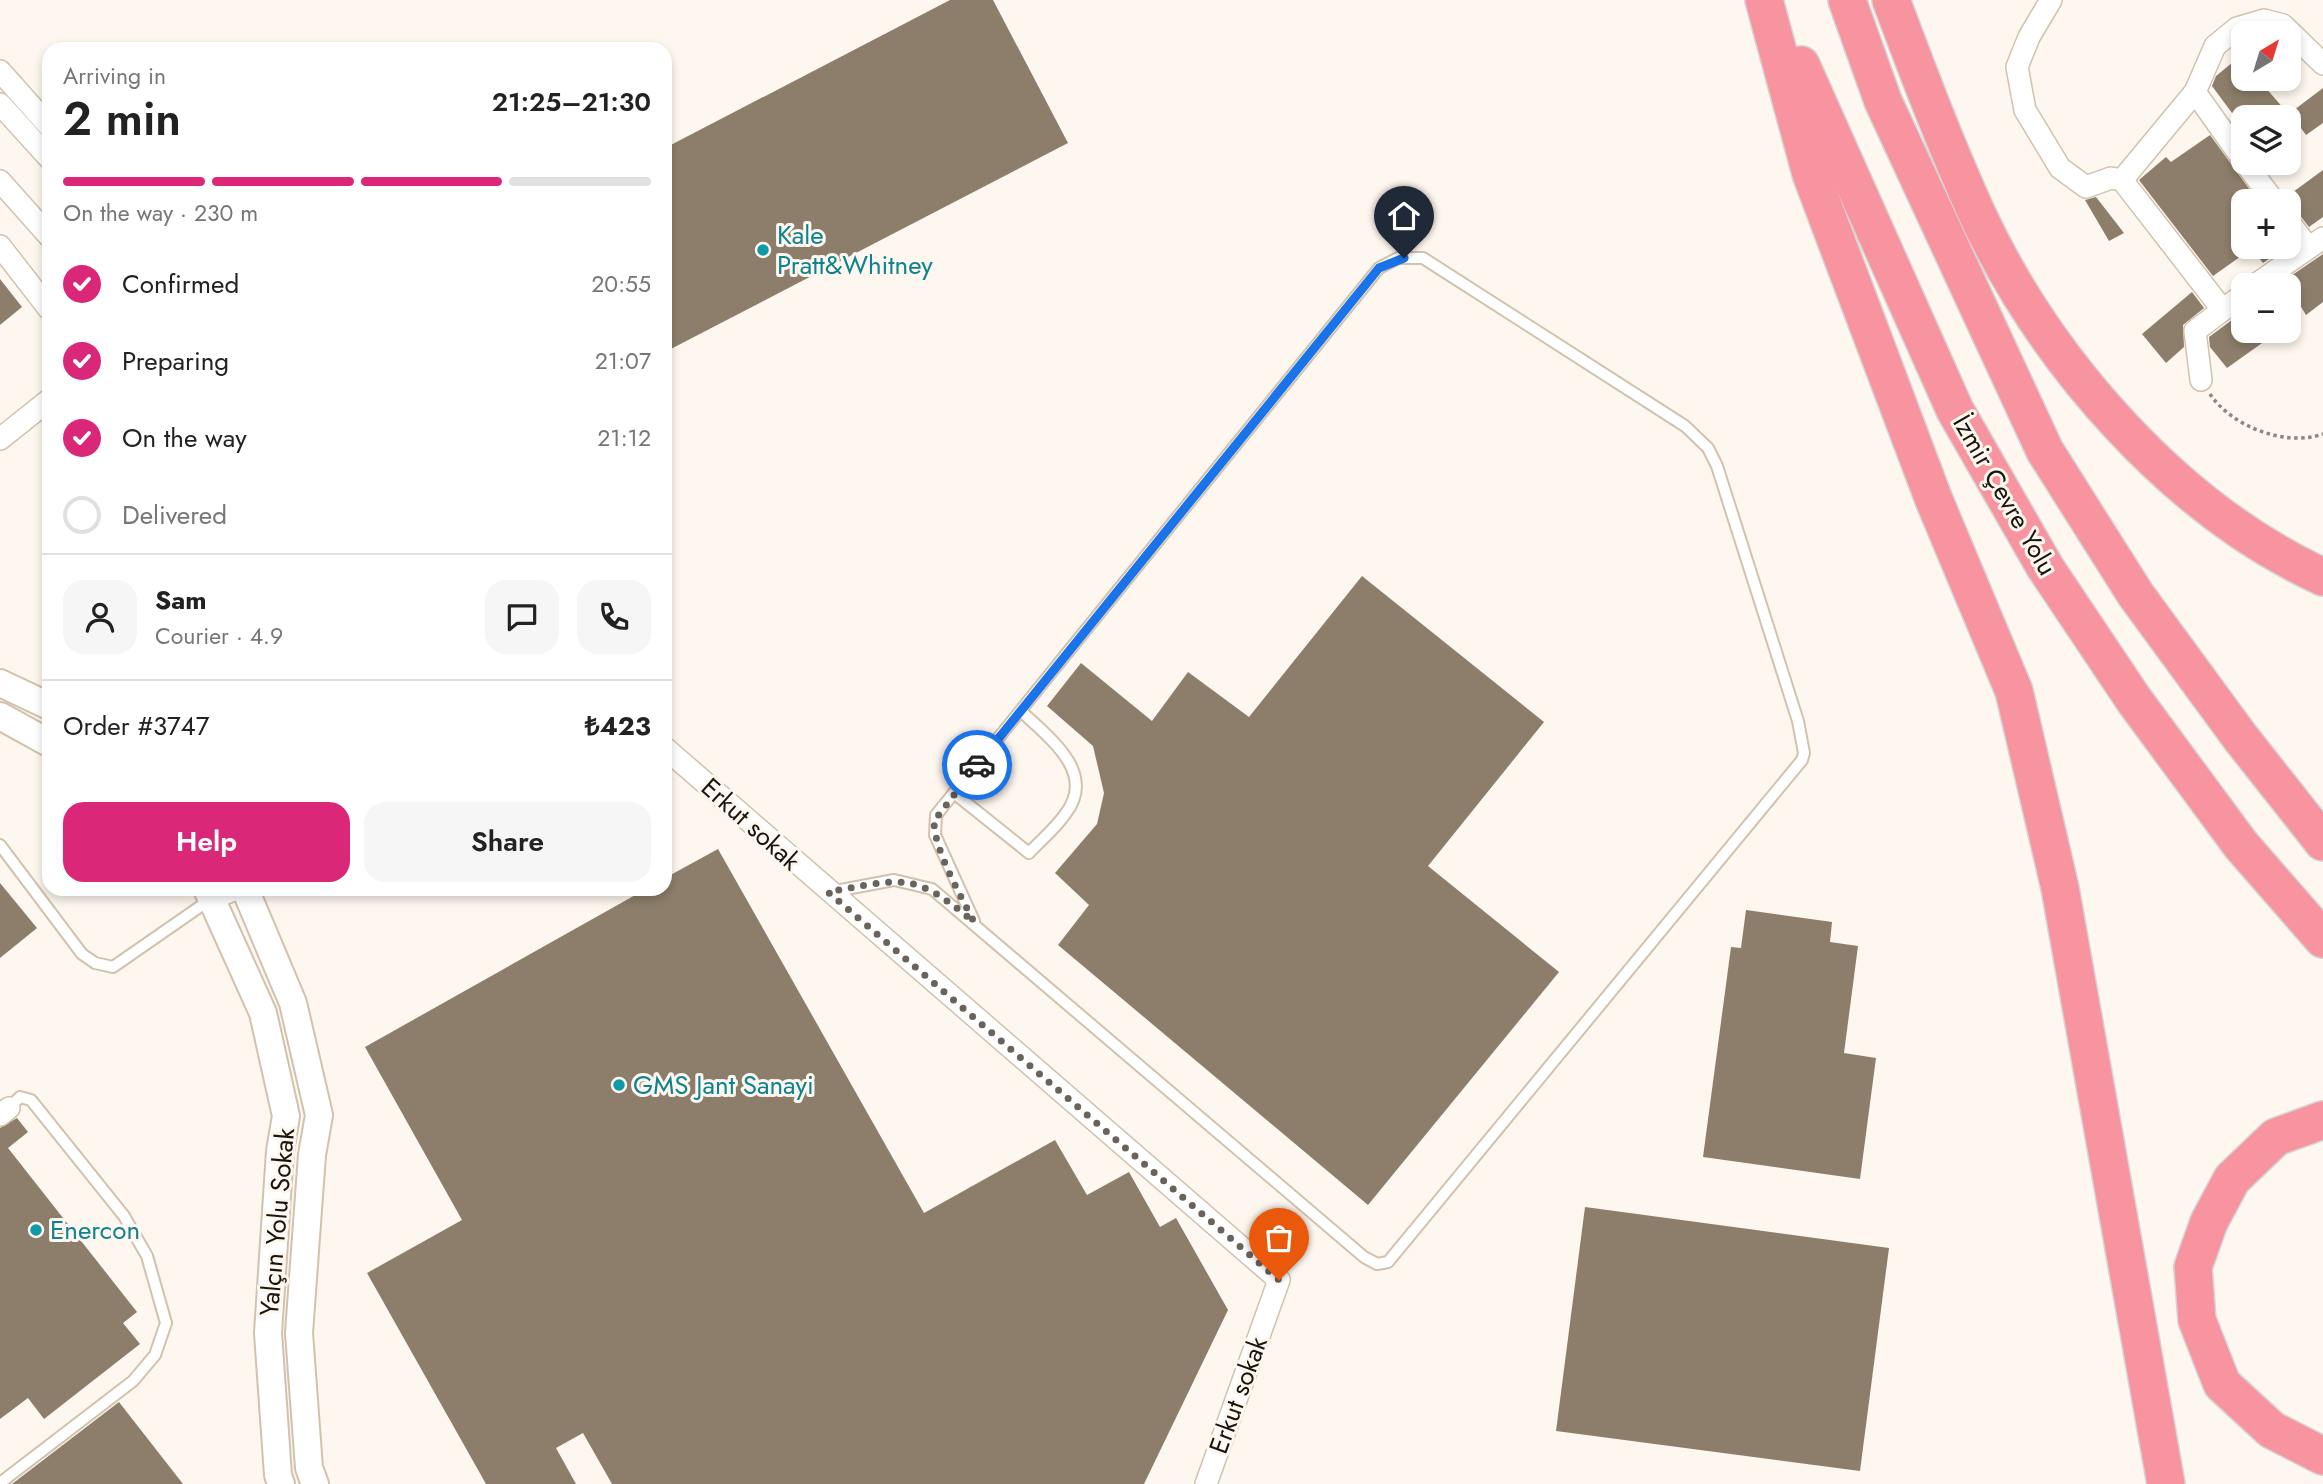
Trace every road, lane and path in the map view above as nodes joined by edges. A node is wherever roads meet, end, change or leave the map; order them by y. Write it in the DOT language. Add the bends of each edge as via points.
graph roads {
  1 [pos="1764,0"];
  2 [pos="1773,0"];
  3 [pos="1847,0"];
  4 [pos="1891,0"];
  5 [pos="2050,0"];
  6 [pos="2323,64"];
  7 [pos="0,71"];
  8 [pos="2195,92"];
  9 [pos="0,104"];
  10 [pos="42,118"];
  11 [pos="2231,143"];
  12 [pos="42,150"];
  13 [pos="2254,175"];
  14 [pos="2122,180"];
  15 [pos="0,181"];
  16 [pos="2265,189"];
  17 [pos="42,228"];
  18 [pos="2301,231"];
  19 [pos="2316,243"];
  20 [pos="0,246"];
  21 [pos="2273,273"];
  22 [pos="42,300"];
  23 [pos="2231,303"];
  24 [pos="2222,309"];
  25 [pos="2201,380"];
  26 [pos="42,406"];
  27 [pos="2323,434"];
  28 [pos="0,439"];
  29 [pos="2323,577"];
  30 [pos="0,683"];
  31 [pos="42,703"];
  32 [pos="1021,711"];
  33 [pos="0,716"];
  34 [pos="42,739"];
  35 [pos="672,754"];
  36 [pos="954,793"];
  37 [pos="2323,842"];
  38 [pos="0,845"];
  39 [pos="828,892"];
  40 [pos="206,896"];
  41 [pos="210,896"];
  42 [pos="248,896"];
  43 [pos="974,922"];
  44 [pos="2323,939"];
  45 [pos="4,1112"];
  46 [pos="2323,1120"];
  47 [pos="2323,1456"];
  48 [pos="0,1483"];
  49 [pos="281,1484"];
  50 [pos="315,1484"];
  51 [pos="1206,1484"];
  52 [pos="2166,1484"];
  1 -- 52 [label="highway" via="1811,174 1934,499 2014,691 2060,888"];
  2 -- 44 [label="highway, İzmir Çevre Yolu" via="1955,410 2045,566 2134,700 2232,833"];
  3 -- 37 [label="highway" via="1882,102 2045,451 2136,595"];
  4 -- 29 [label="highway" via="1979,218 2045,333 2119,427 2202,503 2294,564"];
  5 -- 14 [label="street" via="2017,67 2025,110 2060,168 2086,187 2111,178"];
  6 -- 8 [label="street" via="2283,25 2264,20 2237,28 2215,46"];
  7 -- 10 [label="street"];
  8 -- 11 [label="street"];
  8 -- 14 [label="street"];
  9 -- 12 [label="street"];
  13 -- 16 [label="street"];
  14 -- 24 [label="street"];
  15 -- 17 [label="street"];
  18 -- 19 [label="street"];
  19 -- 21 [label="street"];
  20 -- 22 [label="street"];
  23 -- 24 [label="street"];
  24 -- 25 [label="street" via="2195,331"];
  25 -- 27 [label="path" via="2218,406 2248,425 2284,438"];
  26 -- 28 [label="street"];
  30 -- 31 [label="street"];
  32 -- 36 [label="lane"];
  32 -- 36 [label="lane" via="1073,763 1076,790 1068,811 1029,853"];
  32 -- 43 [label="lane" via="1379,268 1398,258 1416,257 1665,412 1709,448 1798,721 1804,753 1382,1265 1364,1257"];
  33 -- 34 [label="street"];
  35 -- 39 [label="street, Erkut sokak"];
  36 -- 43 [label="lane" via="936,816 934,827"];
  38 -- 40 [label="lane" via="82,954 113,968"];
  39 -- 43 [label="lane" via="894,880 908,882 932,889"];
  39 -- 51 [label="street, Erkut sokak" via="1279,1280"];
  41 -- 49 [label="street, Yalçın Yolu Sokak" via="263,1013 286,1116 268,1333"];
  42 -- 50 [label="street, Yalçın Yolu Sokak" via="293,1003 319,1115 299,1333 309,1468"];
  45 -- 48 [label="lane" via="20,1097 31,1100 124,1216 147,1256 166,1323 155,1355 133,1381"];
  46 -- 47 [label="highway" via="2277,1137 2232,1179 2209,1222 2193,1267 2197,1320 2222,1384 2273,1430"];
}
